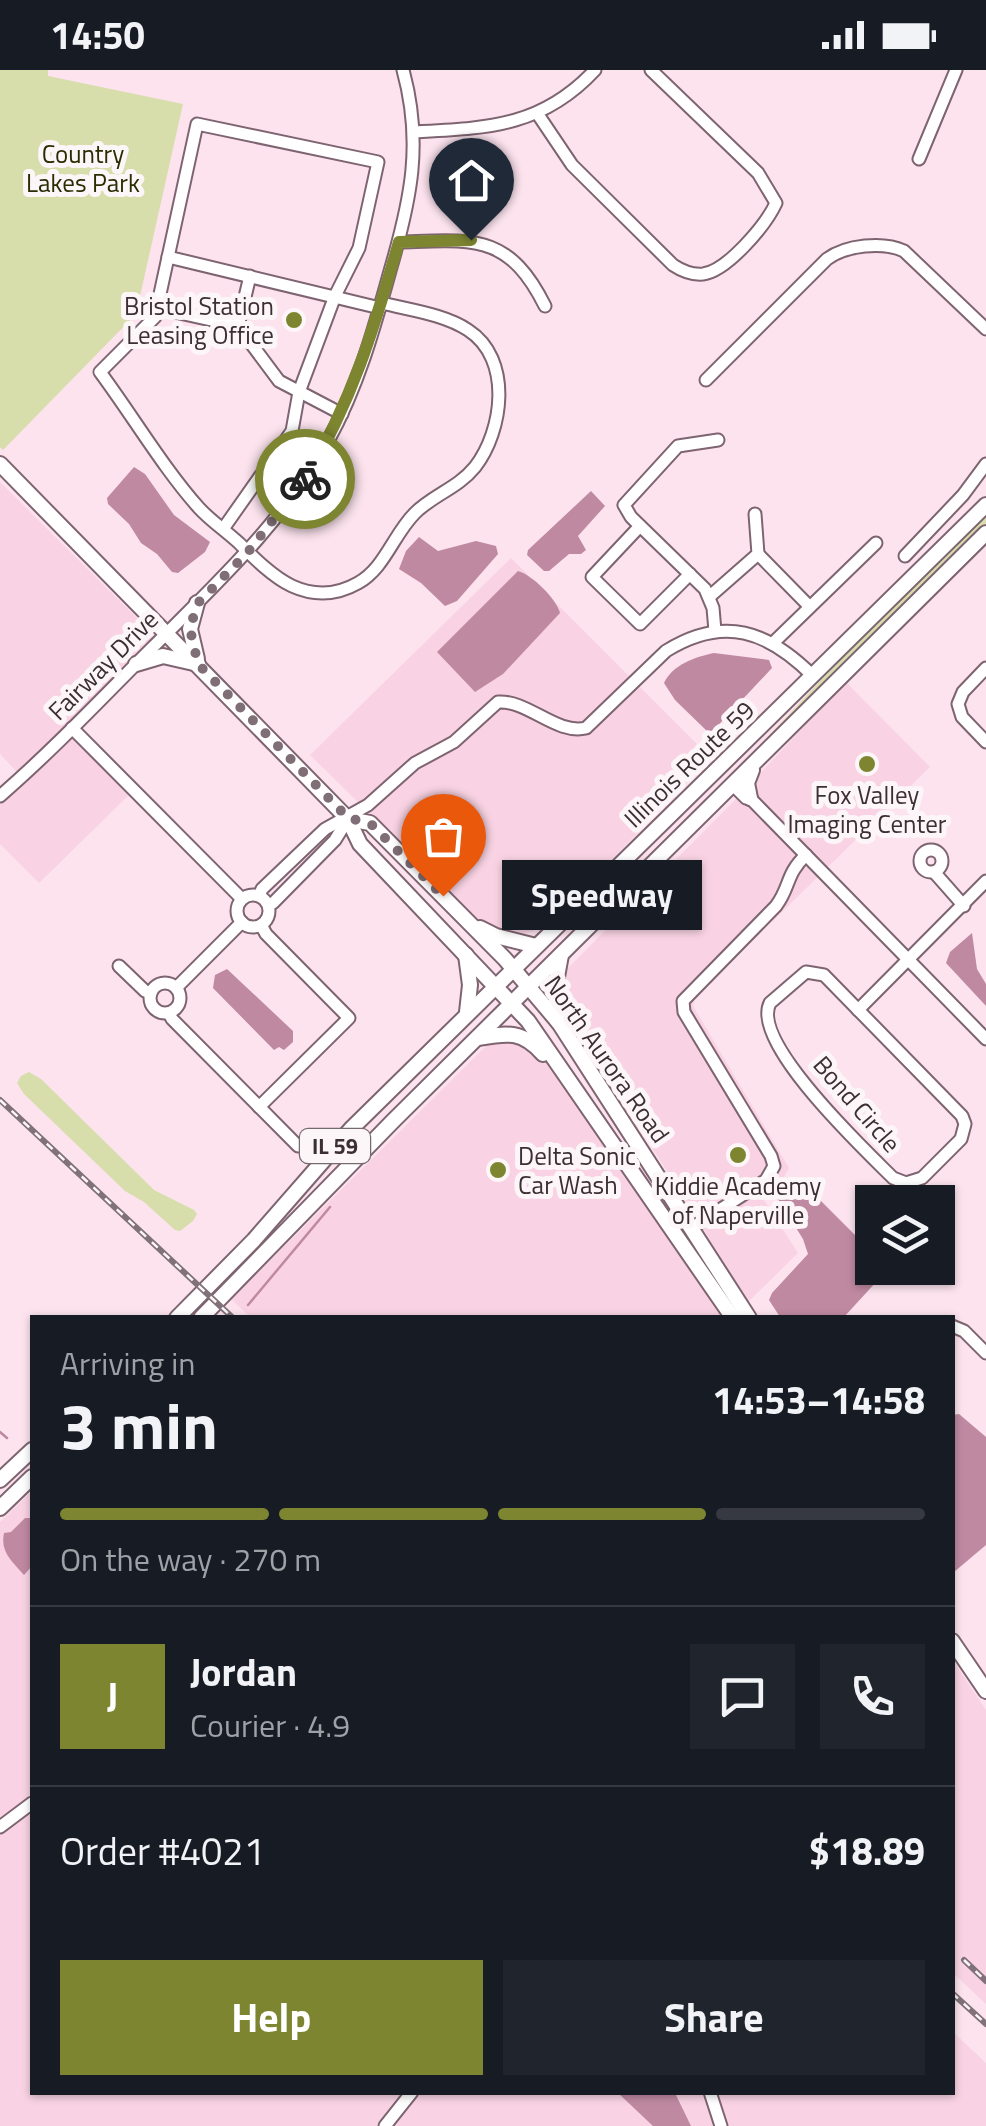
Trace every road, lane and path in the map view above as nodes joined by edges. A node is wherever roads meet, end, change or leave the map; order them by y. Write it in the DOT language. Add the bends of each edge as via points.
graph roads {
  1 [pos="403,70"];
  2 [pos="595,70"];
  3 [pos="651,70"];
  4 [pos="956,70"];
  5 [pos="537,114"];
  6 [pos="415,132"];
  7 [pos="919,160"];
  8 [pos="399,242"];
  9 [pos="168,257"];
  10 [pos="250,276"];
  11 [pos="335,296"];
  12 [pos="381,305"];
  13 [pos="545,306"];
  14 [pos="158,308"];
  15 [pos="238,326"];
  16 [pos="986,329"];
  17 [pos="706,380"];
  18 [pos="299,392"];
  19 [pos="342,414"];
  20 [pos="718,440"];
  21 [pos="0,464"];
  22 [pos="985,467"];
  23 [pos="986,505"];
  24 [pos="755,514"];
  25 [pos="640,526"];
  26 [pos="222,529"];
  27 [pos="986,534"];
  28 [pos="876,543"];
  29 [pos="248,552"];
  30 [pos="758,554"];
  31 [pos="905,556"];
  32 [pos="690,574"];
  33 [pos="710,597"];
  34 [pos="197,604"];
  35 [pos="810,606"];
  36 [pos="715,631"];
  37 [pos="167,632"];
  38 [pos="773,642"];
  39 [pos="136,664"];
  40 [pos="198,664"];
  41 [pos="986,668"];
  42 [pos="813,676"];
  43 [pos="72,728"];
  44 [pos="986,742"];
  45 [pos="726,759"];
  46 [pos="754,766"];
  47 [pos="734,785"];
  48 [pos="0,796"];
  49 [pos="750,798"];
  50 [pos="348,818"];
  51 [pos="806,855"];
  52 [pos="934,872"];
  53 [pos="986,881"];
  54 [pos="242,899"];
  55 [pos="264,900"];
  56 [pos="964,906"];
  57 [pos="467,920"];
  58 [pos="242,922"];
  59 [pos="261,924"];
  60 [pos="536,946"];
  61 [pos="466,954"];
  62 [pos="561,954"];
  63 [pos="909,961"];
  64 [pos="120,966"];
  65 [pos="514,968"];
  66 [pos="496,985"];
  67 [pos="529,986"];
  68 [pos="176,988"];
  69 [pos="151,992"];
  70 [pos="512,1003"];
  71 [pos="858,1010"];
  72 [pos="468,1012"];
  73 [pos="170,1013"];
  74 [pos="558,1023"];
  75 [pos="477,1038"];
  76 [pos="986,1039"];
  77 [pos="579,1094"];
  78 [pos="259,1107"];
  79 [pos="298,1146"];
  80 [pos="693,1228"];
  81 [pos="180,1315"];
  82 [pos="203,1315"];
  83 [pos="731,1315"];
  84 [pos="747,1315"];
  85 [pos="955,1327"];
  86 [pos="986,1352"];
  87 [pos="30,1452"];
  88 [pos="3,1474"];
  89 [pos="30,1479"];
  90 [pos="0,1508"];
  91 [pos="955,1644"];
  92 [pos="986,1691"];
  93 [pos="30,1804"];
  94 [pos="0,1827"];
  95 [pos="410,2095"];
  96 [pos="711,2095"];
  97 [pos="385,2126"];
  98 [pos="721,2126"];
  1 -- 6 [label="street, Fairway Drive"];
  2 -- 5 [label="street"];
  3 -- 5 [label="street" via="758,172 776,203 762,226 713,271 692,274 673,264 572,165"];
  4 -- 7 [label="street"];
  5 -- 6 [label="street" via="482,129"];
  6 -- 8 [label="street, Fairway Drive" via="414,178"];
  8 -- 12 [label="street, Fairway Drive"];
  8 -- 13 [label="street" via="490,245 533,281"];
  9 -- 10 [label="street"];
  9 -- 11 [label="street" via="197,124 378,162 359,248"];
  9 -- 14 [label="street"];
  10 -- 11 [label="street"];
  10 -- 15 [label="street"];
  11 -- 12 [label="street"];
  11 -- 18 [label="street"];
  12 -- 19 [label="street, Fairway Drive"];
  12 -- 29 [label="street" via="453,322 484,344 498,390 490,442 459,484 413,515 373,572 344,590 312,593 290,586"];
  14 -- 15 [label="street"];
  14 -- 26 [label="street" via="100,372 198,507"];
  15 -- 18 [label="street" via="279,381"];
  16 -- 17 [label="street" via="904,251 840,250"];
  18 -- 19 [label="street"];
  18 -- 26 [label="street" via="292,431"];
  19 -- 29 [label="street, Fairway Drive" via="304,480"];
  20 -- 25 [label="street" via="678,446 628,498 625,509"];
  21 -- 37 [label="main road, North Aurora Road"];
  22 -- 31 [label="street"];
  23 -- 42 [label="main road, Illinois Route 59 / IL 59"];
  24 -- 30 [label="street"];
  25 -- 32 [label="street"];
  25 -- 32 [label="street" via="592,576 640,624"];
  26 -- 29 [label="street"];
  27 -- 46 [label="main road, Illinois Route 59 / IL 59"];
  28 -- 35 [label="street"];
  29 -- 34 [label="street, Fairway Drive"];
  30 -- 33 [label="street"];
  30 -- 35 [label="street"];
  32 -- 33 [label="street"];
  33 -- 36 [label="street"];
  34 -- 37 [label="street, Fairway Drive"];
  34 -- 40 [label="main road" via="190,629"];
  35 -- 38 [label="street"];
  36 -- 38 [label="street"];
  36 -- 50 [label="street" via="666,651 586,728 574,730 511,702 492,706 454,742 406,769"];
  37 -- 39 [label="street, Fairway Drive"];
  37 -- 40 [label="main road, North Aurora Road"];
  38 -- 42 [label="street"];
  39 -- 40 [label="main road" via="164,656"];
  39 -- 43 [label="street, Fairway Drive"];
  40 -- 50 [label="main road, North Aurora Road"];
  41 -- 44 [label="street" via="958,704"];
  42 -- 45 [label="main road, Illinois Route 59 / IL 59"];
  43 -- 48 [label="street, Fairway Drive"];
  43 -- 54 [label="street"];
  45 -- 47 [label="main road"];
  45 -- 60 [label="main road, Illinois Route 59 / IL 59"];
  46 -- 47 [label="main road, Illinois Route 59 / IL 59"];
  46 -- 49 [label="main road"];
  47 -- 49 [label="street"];
  47 -- 62 [label="main road, Illinois Route 59 / IL 59"];
  49 -- 51 [label="street"];
  50 -- 55 [label="street" via="277,900"];
  50 -- 57 [label="main road, North Aurora Road" via="370,823"];
  50 -- 61 [label="main road, North Aurora Road" via="360,844"];
  51 -- 63 [label="street"];
  51 -- 80 [label="street" via="790,872 776,906 685,997 684,1012 774,1166 766,1180"];
  52 -- 56 [label="street"];
  53 -- 56 [label="street"];
  54 -- 55 [label="street"];
  54 -- 58 [label="street"];
  55 -- 59 [label="street" via="269,914"];
  56 -- 63 [label="street"];
  57 -- 60 [label="main road"];
  57 -- 65 [label="main road, North Aurora Road"];
  58 -- 59 [label="street"];
  58 -- 68 [label="street"];
  59 -- 78 [label="street" via="349,1018"];
  60 -- 65 [label="main road, Illinois Route 59 / IL 59"];
  61 -- 66 [label="main road, North Aurora Road"];
  61 -- 72 [label="main road"];
  62 -- 67 [label="main road, Illinois Route 59 / IL 59"];
  62 -- 74 [label="main road"];
  63 -- 71 [label="street"];
  63 -- 76 [label="street"];
  64 -- 69 [label="street"];
  65 -- 66 [label="main road, Illinois Route 59 / IL 59"];
  65 -- 67 [label="main road, North Aurora Road"];
  66 -- 70 [label="main road, North Aurora Road"];
  66 -- 72 [label="main road, Illinois Route 59 / IL 59"];
  67 -- 70 [label="main road, Illinois Route 59 / IL 59"];
  67 -- 74 [label="main road, North Aurora Road"];
  68 -- 69 [label="street" via="162,983"];
  68 -- 73 [label="street" via="180,1002"];
  69 -- 73 [label="street" via="152,1006"];
  70 -- 75 [label="main road, Illinois Route 59 / IL 59"];
  70 -- 77 [label="main road, North Aurora Road"];
  71 -- 71 [label="street, Bond Circle" via="964,1120 959,1142 915,1182 893,1178 810,1094 766,1015 797,977 811,972 824,975"];
  72 -- 81 [label="main road, Illinois Route 59 / IL 59"];
  73 -- 78 [label="street"];
  74 -- 80 [label="main road, North Aurora Road"];
  75 -- 77 [label="main road" via="523,1036"];
  75 -- 82 [label="main road, Illinois Route 59 / IL 59"];
  77 -- 83 [label="main road, North Aurora Road"];
  78 -- 79 [label="street"];
  80 -- 84 [label="main road, North Aurora Road"];
  85 -- 86 [label="street"];
  87 -- 88 [label="main road"];
  89 -- 90 [label="main road"];
  91 -- 92 [label="main road"];
  93 -- 94 [label="street"];
  95 -- 97 [label="street"];
  96 -- 98 [label="street"];
}
